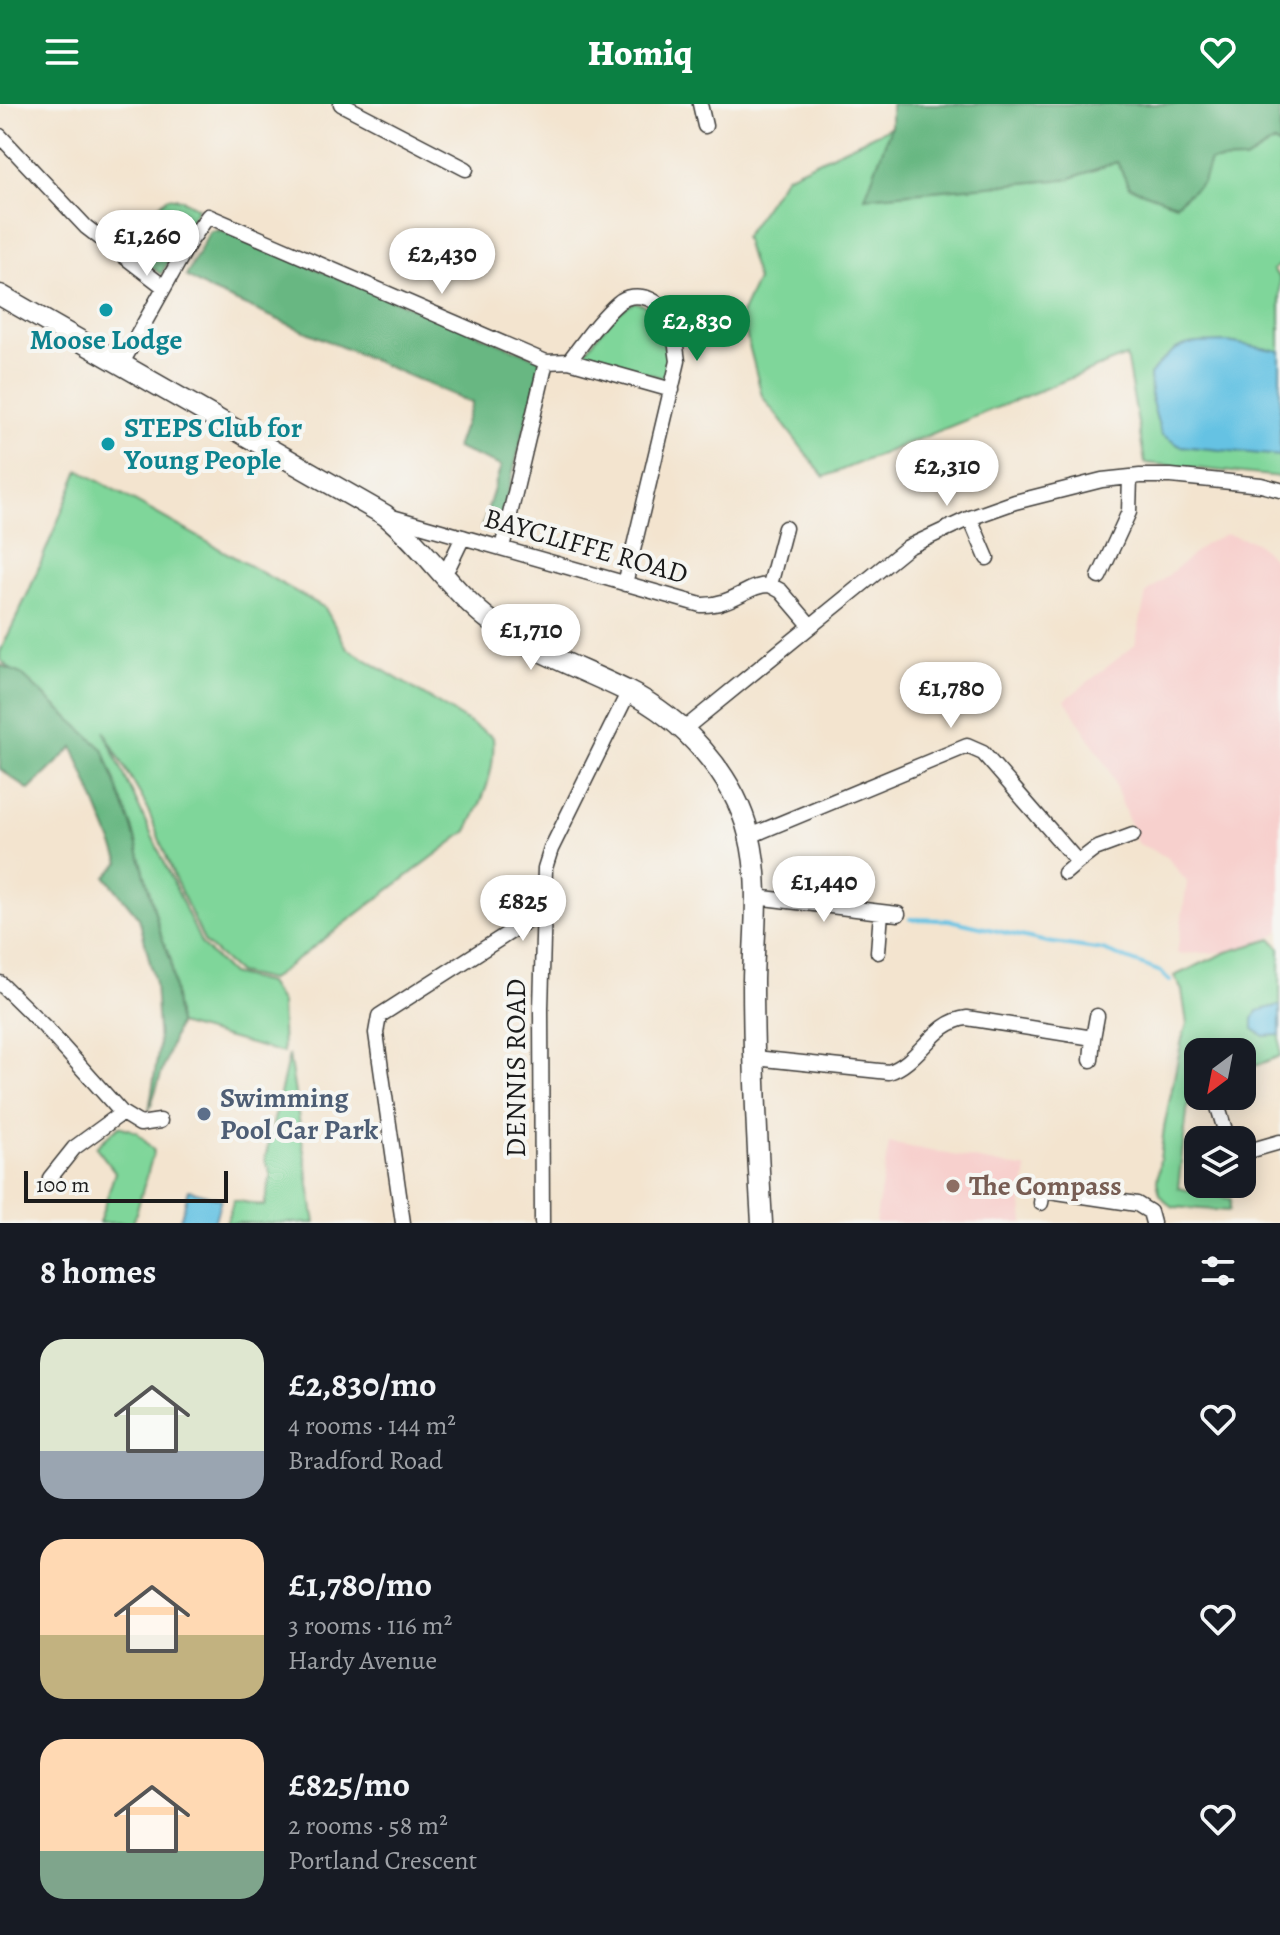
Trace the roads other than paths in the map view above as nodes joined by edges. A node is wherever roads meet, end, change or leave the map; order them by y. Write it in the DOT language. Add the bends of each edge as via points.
graph roads {
  1 [pos="341,104"];
  2 [pos="700,104"];
  3 [pos="705,126"];
  4 [pos="0,136"];
  5 [pos="466,169"];
  6 [pos="164,287"];
  7 [pos="0,295"];
  8 [pos="569,361"];
  9 [pos="546,362"];
  10 [pos="122,363"];
  11 [pos="672,390"];
  12 [pos="1130,477"];
  13 [pos="1280,490"];
  14 [pos="385,515"];
  15 [pos="970,518"];
  16 [pos="785,528"];
  17 [pos="463,537"];
  18 [pos="502,548"];
  19 [pos="987,558"];
  20 [pos="442,573"];
  21 [pos="1099,577"];
  22 [pos="625,584"];
  23 [pos="770,585"];
  24 [pos="810,625"];
  25 [pos="629,691"];
  26 [pos="683,730"];
  27 [pos="1133,835"];
  28 [pos="750,836"];
  29 [pos="1078,862"];
  30 [pos="1065,873"];
  31 [pos="755,897"];
  32 [pos="543,911"];
  33 [pos="881,912"];
  34 [pos="898,914"];
  35 [pos="878,952"];
  36 [pos="0,983"];
  37 [pos="1097,1016"];
  38 [pos="1093,1038"];
  39 [pos="755,1058"];
  40 [pos="1091,1060"];
  41 [pos="122,1113"];
  42 [pos="160,1121"];
  43 [pos="1280,1142"];
  44 [pos="1256,1149"];
  45 [pos="50,1178"];
  46 [pos="1043,1190"];
  47 [pos="403,1223"];
  48 [pos="542,1223"];
  49 [pos="762,1223"];
  50 [pos="1153,1223"];
  1 -- 5 [label="street"];
  2 -- 3 [label="street"];
  4 -- 6 [label="street" via="86,227"];
  6 -- 9 [label="street" via="208,216"];
  6 -- 10 [label="street"];
  7 -- 10 [label="main road"];
  8 -- 9 [label="street"];
  8 -- 11 [label="street"];
  8 -- 11 [label="street" via="620,300 637,295 659,302 673,327 678,361"];
  9 -- 18 [label="street"];
  10 -- 14 [label="main road"];
  11 -- 22 [label="street"];
  12 -- 13 [label="street" via="1171,476"];
  12 -- 15 [label="street" via="1015,502"];
  12 -- 21 [label="street" via="1129,512"];
  14 -- 17 [label="street, BAYCLIFFE ROAD"];
  14 -- 20 [label="main road"];
  15 -- 19 [label="street"];
  15 -- 24 [label="street" via="908,547"];
  16 -- 23 [label="street"];
  17 -- 18 [label="street, BAYCLIFFE ROAD"];
  17 -- 20 [label="street"];
  18 -- 22 [label="street, BAYCLIFFE ROAD"];
  20 -- 25 [label="main road" via="478,611 522,642"];
  22 -- 23 [label="street, BAYCLIFFE ROAD" via="711,606"];
  23 -- 24 [label="street"];
  24 -- 26 [label="street"];
  25 -- 26 [label="main road"];
  25 -- 32 [label="street, DENNIS ROAD" via="551,849"];
  26 -- 28 [label="main road" via="718,770"];
  27 -- 29 [label="street" via="1095,849"];
  28 -- 29 [label="street" via="967,746 983,753"];
  28 -- 31 [label="main road"];
  29 -- 30 [label="street"];
  31 -- 33 [label="street"];
  31 -- 39 [label="main road"];
  32 -- 47 [label="street" via="379,1016 376,1033"];
  32 -- 48 [label="street, DENNIS ROAD"];
  33 -- 34 [label="street"];
  33 -- 35 [label="street"];
  36 -- 41 [label="street"];
  37 -- 38 [label="street"];
  38 -- 39 [label="street" via="963,1018 950,1022 889,1072"];
  38 -- 40 [label="street"];
  39 -- 49 [label="main road"];
  41 -- 42 [label="street" via="140,1124"];
  41 -- 45 [label="street" via="74,1148"];
  43 -- 44 [label="street"];
  46 -- 50 [label="street" via="1137,1204 1150,1212"];
}
